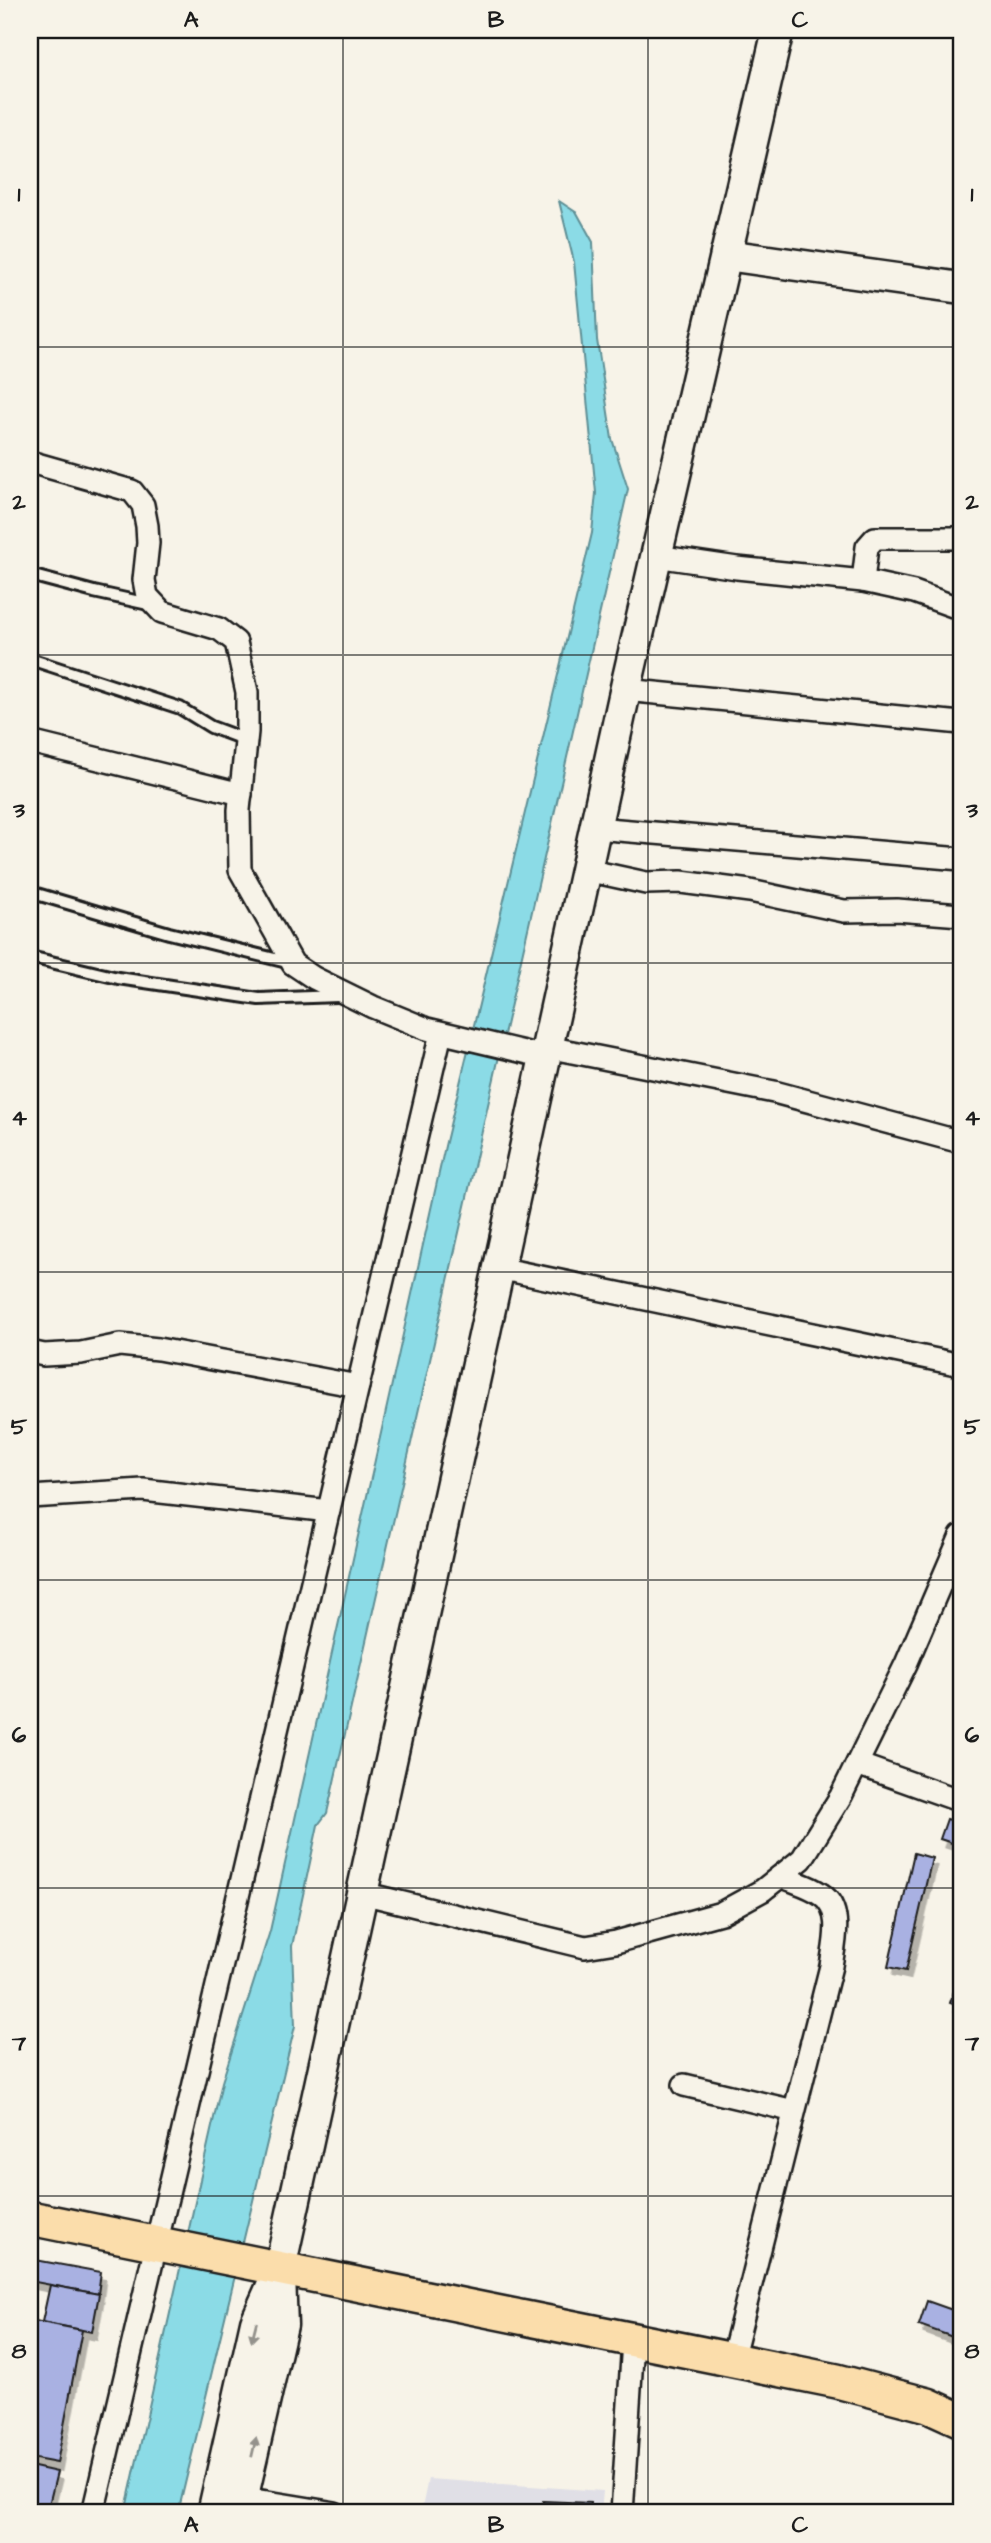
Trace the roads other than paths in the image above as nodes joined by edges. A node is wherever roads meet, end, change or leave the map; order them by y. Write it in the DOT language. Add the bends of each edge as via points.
graph roads {
  1 [pos="778,30"];
  2 [pos="726,255"];
  3 [pos="961,288"];
  4 [pos="30,462"];
  5 [pos="961,538"];
  6 [pos="656,556"];
  7 [pos="30,575"];
  8 [pos="863,582"];
  9 [pos="156,605"];
  10 [pos="961,609"];
  11 [pos="30,659"];
  12 [pos="625,690"];
  13 [pos="961,723"];
  14 [pos="246,740"];
  15 [pos="30,742"];
  16 [pos="241,794"];
  17 [pos="595,828"];
  18 [pos="961,859"];
  19 [pos="586,870"];
  20 [pos="30,892"];
  21 [pos="961,915"];
  22 [pos="30,957"];
  23 [pos="293,964"];
  24 [pos="348,995"];
  25 [pos="441,1033"];
  26 [pos="546,1052"];
  27 [pos="961,1142"];
  28 [pos="498,1268"];
  29 [pos="30,1352"];
  30 [pos="961,1365"];
  31 [pos="358,1386"];
  32 [pos="30,1497"];
  33 [pos="329,1511"];
  34 [pos="959,1549"];
  35 [pos="857,1764"];
  36 [pos="961,1801"];
  37 [pos="781,1877"];
  38 [pos="362,1893"];
  39 [pos="684,2085"];
  40 [pos="794,2112"];
  41 [pos="30,2218"];
  42 [pos="157,2244"];
  43 [pos="280,2268"];
  44 [pos="633,2341"];
  45 [pos="732,2360"];
  46 [pos="961,2420"];
  47 [pos="241,2506"];
  48 [pos="93,2513"];
  49 [pos="212,2513"];
  50 [pos="335,2513"];
  51 [pos="622,2513"];
  1 -- 2 [label="main road"];
  2 -- 3 [label="main road"];
  2 -- 6 [label="main road"];
  4 -- 9 [label="street" via="132,491 143,505 148,543 144,580 147,596"];
  5 -- 8 [label="street" via="875,538 867,547"];
  6 -- 8 [label="street"];
  6 -- 12 [label="main road"];
  7 -- 9 [label="lane"];
  8 -- 10 [label="street" via="914,592"];
  9 -- 14 [label="street" via="162,612 219,628 236,642 247,692"];
  11 -- 14 [label="lane" via="180,708 211,727"];
  12 -- 13 [label="street"];
  12 -- 17 [label="main road"];
  14 -- 16 [label="street"];
  15 -- 16 [label="street"];
  16 -- 23 [label="street" via="240,870"];
  17 -- 18 [label="street"];
  17 -- 19 [label="main road"];
  19 -- 21 [label="street" via="646,883 681,882 750,891 844,911"];
  19 -- 26 [label="main road"];
  20 -- 23 [label="lane"];
  22 -- 24 [label="lane" via="118,978 259,999"];
  23 -- 24 [label="street"];
  24 -- 25 [label="street"];
  25 -- 26 [label="street"];
  25 -- 31 [label="street"];
  26 -- 27 [label="street" via="774,1091"];
  26 -- 28 [label="main road"];
  28 -- 30 [label="street"];
  28 -- 38 [label="main road"];
  29 -- 31 [label="street" via="81,1353 120,1346 158,1349"];
  31 -- 33 [label="street"];
  32 -- 33 [label="street" via="143,1490"];
  33 -- 42 [label="street"];
  34 -- 35 [label="street"];
  35 -- 36 [label="street"];
  35 -- 37 [label="street" via="802,1859"];
  37 -- 38 [label="street" via="721,1913 585,1947"];
  37 -- 40 [label="street" via="823,1895 833,1908 836,1932"];
  38 -- 43 [label="main road"];
  39 -- 40 [label="street"];
  40 -- 45 [label="street"];
  41 -- 42 [label="main road"];
  42 -- 43 [label="main road"];
  42 -- 48 [label="street"];
  43 -- 44 [label="main road"];
  47 -- 43 [label="main road, one-way" via="282,2325"];
  43 -- 49 [label="main road, one-way" via="256,2322"];
  44 -- 45 [label="main road"];
  44 -- 51 [label="street"];
  45 -- 46 [label="main road" via="837,2381"];
  47 -- 50 [label="street"];
}
